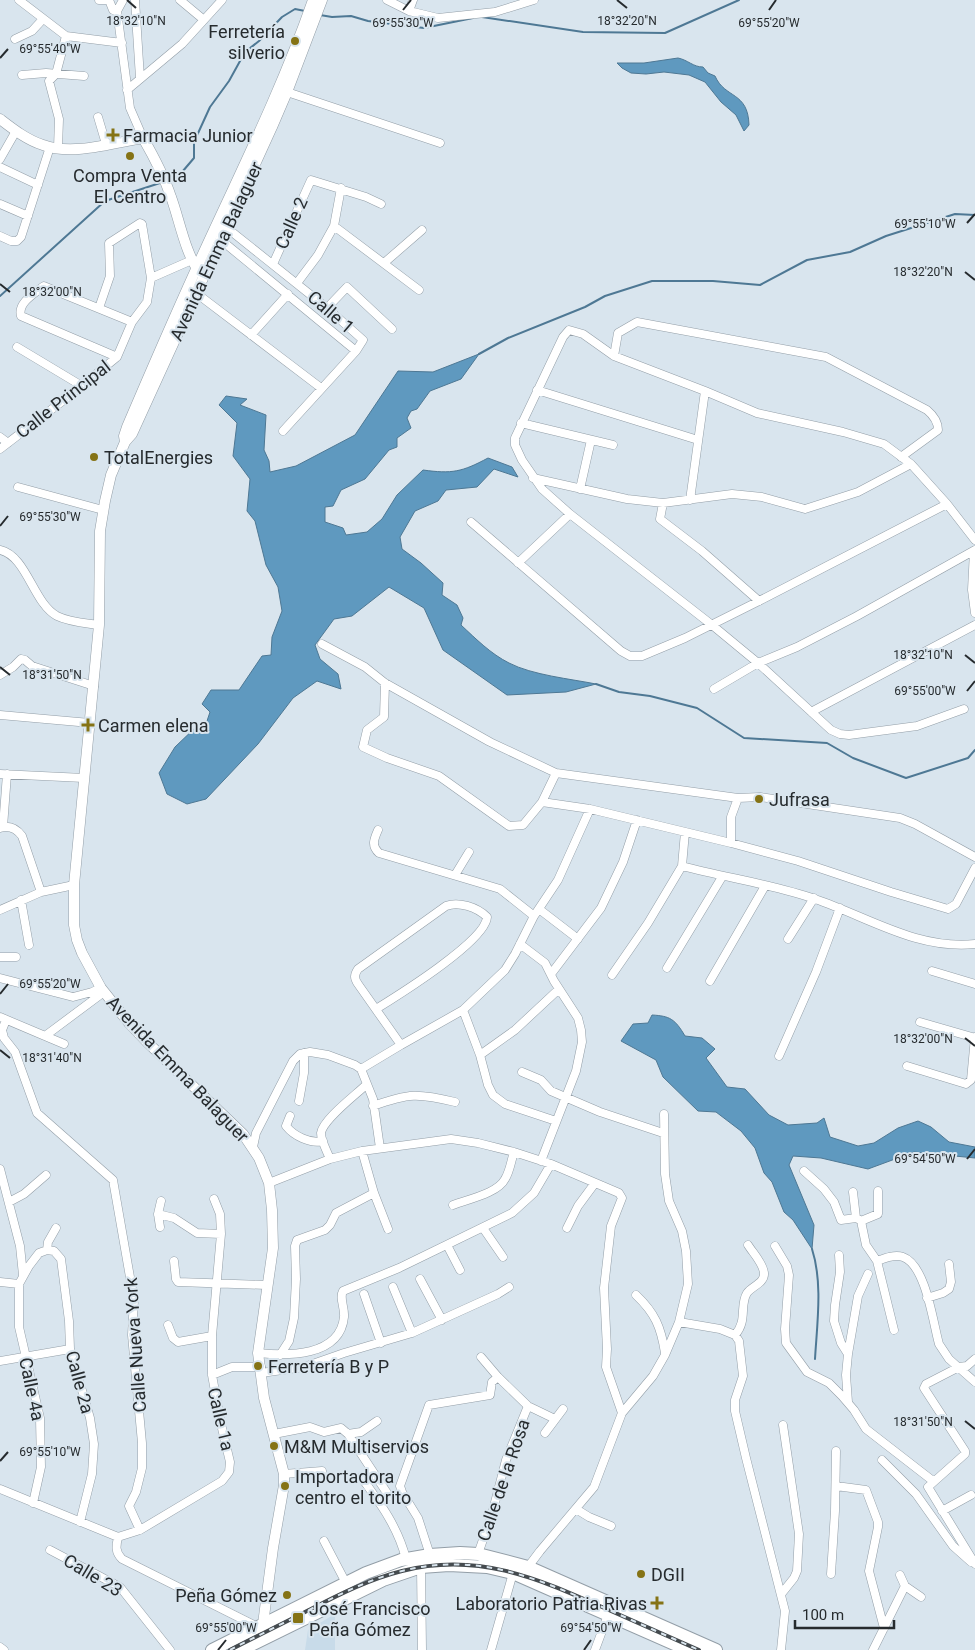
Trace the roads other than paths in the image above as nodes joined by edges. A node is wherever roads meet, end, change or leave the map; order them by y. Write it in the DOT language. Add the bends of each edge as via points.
graph roads {
  1 [pos="19,0"];
  2 [pos="99,0"];
  3 [pos="108,0"];
  4 [pos="123,0"];
  5 [pos="135,0"];
  6 [pos="180,0"];
  7 [pos="222,0"];
  8 [pos="313,0"];
  9 [pos="322,0"];
  10 [pos="387,0"];
  11 [pos="413,0"];
  12 [pos="534,0"];
  13 [pos="409,10"];
  14 [pos="117,11"];
  15 [pos="43,19"];
  16 [pos="204,20"];
  17 [pos="66,36"];
  18 [pos="15,40"];
  19 [pos="122,43"];
  20 [pos="302,44"];
  21 [pos="56,74"];
  22 [pos="22,75"];
  23 [pos="84,76"];
  24 [pos="140,78"];
  25 [pos="127,90"];
  26 [pos="288,92"];
  27 [pos="98,117"];
  28 [pos="0,119"];
  29 [pos="268,125"];
  30 [pos="16,130"];
  31 [pos="143,138"];
  32 [pos="440,143"];
  33 [pos="106,144"];
  34 [pos="54,148"];
  35 [pos="0,159"];
  36 [pos="0,167"];
  37 [pos="38,185"];
  38 [pos="341,188"];
  39 [pos="0,204"];
  40 [pos="381,204"];
  41 [pos="28,216"];
  42 [pos="334,226"];
  43 [pos="227,228"];
  44 [pos="422,230"];
  45 [pos="0,237"];
  46 [pos="221,240"];
  47 [pos="384,263"];
  48 [pos="194,264"];
  49 [pos="273,264"];
  50 [pos="204,276"];
  51 [pos="151,278"];
  52 [pos="296,283"];
  53 [pos="419,290"];
  54 [pos="196,293"];
  55 [pos="288,294"];
  56 [pos="99,308"];
  57 [pos="327,308"];
  58 [pos="132,322"];
  59 [pos="392,329"];
  60 [pos="251,335"];
  61 [pos="18,348"];
  62 [pos="356,350"];
  63 [pos="614,356"];
  64 [pos="117,357"];
  65 [pos="82,386"];
  66 [pos="322,388"];
  67 [pos="537,390"];
  68 [pos="705,391"];
  69 [pos="521,423"];
  70 [pos="283,431"];
  71 [pos="0,437"];
  72 [pos="591,440"];
  73 [pos="698,440"];
  74 [pos="125,442"];
  75 [pos="8,443"];
  76 [pos="613,445"];
  77 [pos="0,449"];
  78 [pos="901,457"];
  79 [pos="911,464"];
  80 [pos="533,478"];
  81 [pos="18,487"];
  82 [pos="580,489"];
  83 [pos="690,500"];
  84 [pos="663,503"];
  85 [pos="947,504"];
  86 [pos="103,510"];
  87 [pos="570,514"];
  88 [pos="471,522"];
  89 [pos="975,540"];
  90 [pos="0,550"];
  91 [pos="975,551"];
  92 [pos="518,563"];
  93 [pos="760,601"];
  94 [pos="975,613"];
  95 [pos="99,625"];
  96 [pos="712,625"];
  97 [pos="975,625"];
  98 [pos="322,644"];
  99 [pos="758,663"];
  100 [pos="0,675"];
  101 [pos="385,683"];
  102 [pos="94,686"];
  103 [pos="714,689"];
  104 [pos="964,709"];
  105 [pos="811,712"];
  106 [pos="0,715"];
  107 [pos="90,724"];
  108 [pos="556,773"];
  109 [pos="4,774"];
  110 [pos="84,778"];
  111 [pos="738,798"];
  112 [pos="542,802"];
  113 [pos="590,809"];
  114 [pos="637,820"];
  115 [pos="2,827"];
  116 [pos="378,830"];
  117 [pos="685,832"];
  118 [pos="731,843"];
  119 [pos="469,852"];
  120 [pos="975,857"];
  121 [pos="682,866"];
  122 [pos="975,868"];
  123 [pos="455,875"];
  124 [pos="722,877"];
  125 [pos="74,885"];
  126 [pos="765,886"];
  127 [pos="41,892"];
  128 [pos="814,898"];
  129 [pos="20,900"];
  130 [pos="840,908"];
  131 [pos="0,910"];
  132 [pos="536,912"];
  133 [pos="578,938"];
  134 [pos="788,939"];
  135 [pos="520,944"];
  136 [pos="975,944"];
  137 [pos="29,945"];
  138 [pos="0,957"];
  139 [pos="16,957"];
  140 [pos="667,968"];
  141 [pos="932,971"];
  142 [pos="551,974"];
  143 [pos="612,974"];
  144 [pos="0,978"];
  145 [pos="710,981"];
  146 [pos="975,984"];
  147 [pos="559,989"];
  148 [pos="102,990"];
  149 [pos="376,1010"];
  150 [pos="463,1010"];
  151 [pos="3,1019"];
  152 [pos="920,1022"];
  153 [pos="45,1036"];
  154 [pos="975,1038"];
  155 [pos="64,1044"];
  156 [pos="401,1045"];
  157 [pos="304,1053"];
  158 [pos="480,1054"];
  159 [pos="779,1056"];
  160 [pos="907,1066"];
  161 [pos="361,1069"];
  162 [pos="522,1072"];
  163 [pos="367,1084"];
  164 [pos="566,1096"];
  165 [pos="299,1101"];
  166 [pos="456,1102"];
  167 [pos="373,1106"];
  168 [pos="664,1114"];
  169 [pos="290,1116"];
  170 [pos="556,1121"];
  171 [pos="663,1133"];
  172 [pos="323,1141"];
  173 [pos="253,1147"];
  174 [pos="380,1148"];
  175 [pos="362,1151"];
  176 [pos="514,1152"];
  177 [pos="330,1159"];
  178 [pos="541,1161"];
  179 [pos="551,1164"];
  180 [pos="0,1169"];
  181 [pos="804,1172"];
  182 [pos="46,1175"];
  183 [pos="269,1183"];
  184 [pos="595,1183"];
  185 [pos="878,1191"];
  186 [pos="853,1192"];
  187 [pos="374,1193"];
  188 [pos="214,1199"];
  189 [pos="161,1201"];
  190 [pos="9,1202"];
  191 [pos="453,1205"];
  192 [pos="158,1214"];
  193 [pos="859,1219"];
  194 [pos="160,1227"];
  195 [pos="56,1228"];
  196 [pos="483,1228"];
  197 [pos="567,1228"];
  198 [pos="388,1229"];
  199 [pos="221,1234"];
  200 [pos="447,1245"];
  201 [pos="748,1245"];
  202 [pos="775,1246"];
  203 [pos="47,1250"];
  204 [pos="839,1255"];
  205 [pos="503,1257"];
  206 [pos="877,1261"];
  207 [pos="174,1262"];
  208 [pos="950,1264"];
  209 [pos="460,1270"];
  210 [pos="868,1274"];
  211 [pos="23,1275"];
  212 [pos="420,1280"];
  213 [pos="0,1282"];
  214 [pos="217,1283"];
  215 [pos="19,1284"];
  216 [pos="267,1284"];
  217 [pos="393,1287"];
  218 [pos="508,1287"];
  219 [pos="364,1294"];
  220 [pos="636,1295"];
  221 [pos="927,1298"];
  222 [pos="442,1320"];
  223 [pos="679,1322"];
  224 [pos="168,1325"];
  225 [pos="894,1330"];
  226 [pos="412,1333"];
  227 [pos="734,1335"];
  228 [pos="212,1336"];
  229 [pos="381,1343"];
  230 [pos="70,1349"];
  231 [pos="258,1353"];
  232 [pos="848,1354"];
  233 [pos="280,1355"];
  234 [pos="665,1355"];
  235 [pos="25,1356"];
  236 [pos="481,1357"];
  237 [pos="975,1359"];
  238 [pos="0,1361"];
  239 [pos="959,1367"];
  240 [pos="261,1370"];
  241 [pos="212,1375"];
  242 [pos="498,1377"];
  243 [pos="975,1382"];
  244 [pos="848,1403"];
  245 [pos="528,1406"];
  246 [pos="563,1409"];
  247 [pos="622,1413"];
  248 [pos="555,1420"];
  249 [pos="377,1421"];
  250 [pos="783,1425"];
  251 [pos="274,1434"];
  252 [pos="348,1434"];
  253 [pos="545,1434"];
  254 [pos="836,1451"];
  255 [pos="882,1460"];
  256 [pos="322,1471"];
  257 [pos="284,1474"];
  258 [pos="361,1477"];
  259 [pos="933,1481"];
  260 [pos="836,1486"];
  261 [pos="0,1489"];
  262 [pos="402,1492"];
  263 [pos="971,1495"];
  264 [pos="33,1502"];
  265 [pos="576,1509"];
  266 [pos="942,1511"];
  267 [pos="80,1522"];
  268 [pos="610,1526"];
  269 [pos="140,1530"];
  270 [pos="118,1536"];
  271 [pos="324,1542"];
  272 [pos="50,1550"];
  273 [pos="478,1554"];
  274 [pos="430,1555"];
  275 [pos="406,1559"];
  276 [pos="975,1564"];
  277 [pos="421,1566"];
  278 [pos="528,1567"];
  279 [pos="513,1573"];
  280 [pos="831,1574"];
  281 [pos="900,1576"];
  282 [pos="346,1583"];
  283 [pos="905,1586"];
  284 [pos="782,1593"];
  285 [pos="922,1597"];
  286 [pos="608,1614"];
  287 [pos="260,1626"];
  288 [pos="884,1628"];
  289 [pos="269,1637"];
  290 [pos="0,1647"];
  291 [pos="4,1650"];
  292 [pos="170,1650"];
  293 [pos="212,1650"];
  294 [pos="242,1650"];
  295 [pos="422,1650"];
  296 [pos="491,1650"];
  297 [pos="595,1650"];
  298 [pos="688,1650"];
  299 [pos="716,1650"];
  300 [pos="781,1650"];
  301 [pos="873,1650"];
  1 -- 15 [label="street"];
  2 -- 3 [label="street"];
  3 -- 14 [label="street"];
  4 -- 14 [label="street"];
  5 -- 24 [label="street"];
  6 -- 16 [label="street"];
  7 -- 16 [label="street"];
  8 -- 20 [label="street, Avenida Emma Balaguer"];
  9 -- 20 [label="street, Avenida Emma Balaguer"];
  10 -- 13 [label="street"];
  11 -- 13 [label="street"];
  12 -- 13 [label="street" via="495,12 438,18"];
  14 -- 19 [label="street"];
  15 -- 17 [label="street"];
  15 -- 18 [label="street" via="32,31"];
  16 -- 24 [label="street" via="182,44"];
  17 -- 19 [label="street"];
  17 -- 21 [label="street"];
  19 -- 25 [label="street"];
  20 -- 26 [label="street, Avenida Emma Balaguer"];
  20 -- 29 [label="street, Avenida Emma Balaguer"];
  21 -- 22 [label="street"];
  21 -- 23 [label="street"];
  21 -- 34 [label="street" via="50,80 59,119"];
  24 -- 25 [label="street"];
  25 -- 31 [label="street" via="132,115"];
  26 -- 29 [label="street, Avenida Emma Balaguer"];
  26 -- 32 [label="street"];
  27 -- 33 [label="street"];
  28 -- 30 [label="street"];
  29 -- 43 [label="street, Avenida Emma Balaguer"];
  29 -- 48 [label="street, Avenida Emma Balaguer"];
  30 -- 34 [label="street" via="35,142"];
  30 -- 35 [label="street"];
  31 -- 33 [label="street"];
  31 -- 48 [label="street" via="157,161"];
  33 -- 34 [label="street" via="82,149"];
  34 -- 37 [label="street"];
  36 -- 37 [label="street"];
  37 -- 41 [label="street"];
  38 -- 40 [label="street"];
  38 -- 42 [label="street"];
  38 -- 49 [label="street, Calle 2" via="313,180 309,182"];
  39 -- 41 [label="street"];
  41 -- 45 [label="street" via="22,237 17,241"];
  42 -- 47 [label="street"];
  42 -- 52 [label="street" via="318,255"];
  43 -- 46 [label="street, Avenida Emma Balaguer"];
  43 -- 49 [label="street, Calle 1"];
  44 -- 47 [label="street"];
  46 -- 50 [label="street, Avenida Emma Balaguer"];
  46 -- 55 [label="street"];
  47 -- 53 [label="street"];
  48 -- 50 [label="street"];
  48 -- 51 [label="street"];
  48 -- 74 [label="street, Avenida Emma Balaguer" via="127,426"];
  49 -- 52 [label="street, Calle 1"];
  50 -- 54 [label="street, Avenida Emma Balaguer"];
  51 -- 56 [label="street, Calle Principal" via="140,223 109,243 109,278"];
  51 -- 58 [label="street, Calle Principal" via="147,302"];
  52 -- 57 [label="street, Calle 1"];
  54 -- 60 [label="street"];
  54 -- 74 [label="street, Avenida Emma Balaguer" via="132,434"];
  55 -- 60 [label="street"];
  55 -- 62 [label="street"];
  56 -- 58 [label="street"];
  56 -- 64 [label="street" via="44,286 20,306 19,311 21,316"];
  57 -- 59 [label="street" via="347,287"];
  57 -- 62 [label="street, Calle 1" via="362,340"];
  58 -- 64 [label="street, Calle Principal"];
  60 -- 66 [label="street"];
  61 -- 65 [label="street"];
  62 -- 66 [label="street, Calle 1"];
  63 -- 67 [label="street" via="583,334 569,330"];
  63 -- 68 [label="street"];
  63 -- 78 [label="street" via="618,332 637,322 826,357 932,414 938,430"];
  64 -- 65 [label="street, Calle Principal"];
  65 -- 75 [label="street, Calle Principal"];
  66 -- 70 [label="street, Calle 1"];
  67 -- 69 [label="street"];
  67 -- 73 [label="street"];
  68 -- 73 [label="street"];
  68 -- 78 [label="street" via="756,413 884,444"];
  69 -- 72 [label="street"];
  69 -- 80 [label="street" via="514,438 515,445"];
  71 -- 75 [label="street"];
  72 -- 76 [label="street"];
  72 -- 82 [label="street"];
  73 -- 83 [label="street"];
  74 -- 86 [label="street, Avenida Emma Balaguer"];
  75 -- 77 [label="street, Calle Principal"];
  78 -- 79 [label="street"];
  79 -- 83 [label="street" via="858,492 805,508 762,497 732,494"];
  79 -- 85 [label="street"];
  80 -- 82 [label="street"];
  80 -- 87 [label="street"];
  81 -- 86 [label="street"];
  82 -- 84 [label="street"];
  83 -- 84 [label="street"];
  84 -- 93 [label="street" via="660,519"];
  85 -- 89 [label="street"];
  85 -- 93 [label="street"];
  86 -- 95 [label="street, Avenida Emma Balaguer"];
  87 -- 92 [label="street"];
  87 -- 96 [label="street"];
  88 -- 92 [label="street"];
  90 -- 95 [label="street" via="15,559 45,607 76,622"];
  91 -- 94 [label="street" via="972,590"];
  91 -- 99 [label="street" via="823,634"];
  92 -- 96 [label="street" via="630,656 642,656"];
  93 -- 96 [label="street"];
  95 -- 102 [label="street, Avenida Emma Balaguer"];
  96 -- 99 [label="street"];
  97 -- 105 [label="street"];
  98 -- 101 [label="street" via="365,667"];
  99 -- 103 [label="street"];
  99 -- 105 [label="street"];
  100 -- 102 [label="street" via="21,659 32,666"];
  101 -- 108 [label="street" via="490,742"];
  101 -- 112 [label="street" via="384,717 367,730 362,747 439,776 509,826 523,825"];
  102 -- 107 [label="street, Avenida Emma Balaguer"];
  104 -- 105 [label="street" via="917,726 850,735 831,730"];
  106 -- 107 [label="street"];
  107 -- 110 [label="street, Avenida Emma Balaguer"];
  108 -- 111 [label="street"];
  108 -- 112 [label="street"];
  109 -- 110 [label="street"];
  109 -- 115 [label="street"];
  110 -- 125 [label="street, Avenida Emma Balaguer"];
  111 -- 118 [label="street" via="731,816"];
  111 -- 120 [label="street" via="760,797 900,818"];
  112 -- 113 [label="street"];
  113 -- 114 [label="street"];
  113 -- 132 [label="street" via="558,880"];
  114 -- 117 [label="street"];
  114 -- 133 [label="street" via="623,862 600,908"];
  115 -- 127 [label="street" via="11,827 22,836"];
  116 -- 123 [label="street" via="374,846 379,854"];
  117 -- 118 [label="street"];
  117 -- 121 [label="street"];
  118 -- 122 [label="street" via="948,908 956,904"];
  119 -- 123 [label="street"];
  121 -- 124 [label="street"];
  121 -- 143 [label="street"];
  123 -- 132 [label="street" via="500,889"];
  124 -- 126 [label="street"];
  124 -- 140 [label="street"];
  125 -- 127 [label="street"];
  125 -- 148 [label="street, Avenida Emma Balaguer" via="77,940"];
  126 -- 128 [label="street"];
  126 -- 145 [label="street"];
  127 -- 129 [label="street"];
  128 -- 130 [label="street"];
  128 -- 134 [label="street"];
  129 -- 131 [label="street"];
  129 -- 137 [label="street"];
  130 -- 136 [label="street" via="894,932 936,943"];
  130 -- 159 [label="street"];
  132 -- 133 [label="street"];
  132 -- 135 [label="street"];
  133 -- 142 [label="street"];
  135 -- 142 [label="street" via="545,963"];
  135 -- 150 [label="street" via="505,970"];
  138 -- 139 [label="street"];
  141 -- 146 [label="street"];
  142 -- 147 [label="street"];
  144 -- 148 [label="street" via="73,997"];
  147 -- 158 [label="street" via="515,1030"];
  147 -- 164 [label="street" via="578,1018 581,1030 580,1054"];
  148 -- 153 [label="street"];
  148 -- 173 [label="street, Avenida Emma Balaguer" via="129,1023"];
  149 -- 149 [label="street" via="448,960 480,931 487,917 477,910 451,904 361,965 355,973 355,980"];
  149 -- 156 [label="street"];
  150 -- 156 [label="street"];
  150 -- 158 [label="street"];
  151 -- 153 [label="street"];
  151 -- 269 [label="street, Calle Nueva York" via="4,1038 15,1052 37,1113 113,1180 134,1300 132,1335 142,1468 129,1506"];
  152 -- 154 [label="street"];
  153 -- 155 [label="street"];
  154 -- 160 [label="street" via="971,1080 966,1084"];
  156 -- 161 [label="street"];
  157 -- 161 [label="street" via="328,1055"];
  157 -- 165 [label="street"];
  157 -- 173 [label="street" via="296,1057 288,1071 256,1133"];
  158 -- 170 [label="street" via="493,1095 505,1104"];
  161 -- 163 [label="street"];
  162 -- 164 [label="street" via="541,1080 551,1091"];
  163 -- 167 [label="street"];
  163 -- 172 [label="street" via="325,1123 321,1133"];
  164 -- 170 [label="street"];
  164 -- 171 [label="street" via="600,1112"];
  166 -- 167 [label="street" via="410,1095"];
  167 -- 174 [label="street"];
  168 -- 171 [label="street"];
  169 -- 172 [label="street" via="286,1126 289,1130 305,1139"];
  170 -- 178 [label="street"];
  171 -- 223 [label="street" via="669,1201 682,1231 686,1251 688,1284"];
  172 -- 177 [label="street"];
  173 -- 183 [label="street, Avenida Emma Balaguer"];
  174 -- 175 [label="street"];
  174 -- 176 [label="street" via="451,1139"];
  175 -- 177 [label="street"];
  175 -- 187 [label="street"];
  176 -- 178 [label="street"];
  176 -- 191 [label="street" via="508,1174 499,1187"];
  177 -- 183 [label="street"];
  178 -- 179 [label="street"];
  179 -- 184 [label="street"];
  179 -- 196 [label="street" via="526,1202"];
  180 -- 190 [label="street, Calle 4a"];
  181 -- 193 [label="street" via="824,1189 834,1202 841,1220"];
  182 -- 190 [label="street"];
  183 -- 216 [label="street, Avenida Emma Balaguer" via="272,1248"];
  184 -- 197 [label="street"];
  184 -- 247 [label="street" via="622,1198 611,1226 604,1288 606,1367"];
  185 -- 193 [label="street" via="878,1214"];
  186 -- 193 [label="street"];
  187 -- 198 [label="street"];
  187 -- 233 [label="street" via="336,1213 325,1230 297,1240 294,1318 289,1341"];
  188 -- 199 [label="street, Calle 1a" via="220,1214"];
  189 -- 192 [label="street"];
  190 -- 211 [label="street, Calle 4a" via="20,1246"];
  192 -- 194 [label="street"];
  192 -- 199 [label="street" via="174,1218 197,1233"];
  193 -- 206 [label="street" via="866,1245"];
  195 -- 203 [label="street"];
  196 -- 200 [label="street"];
  196 -- 205 [label="street"];
  199 -- 214 [label="street, Calle 1a"];
  200 -- 209 [label="street"];
  200 -- 233 [label="street" via="344,1291 341,1296 344,1318 333,1340 309,1351"];
  201 -- 227 [label="street" via="764,1275 748,1292 743,1319"];
  202 -- 244 [label="street" via="789,1275 786,1343 807,1372 829,1382"];
  203 -- 211 [label="street, Calle 4a" via="39,1254"];
  203 -- 230 [label="street, Calle 2a" via="54,1251 61,1259"];
  204 -- 232 [label="street" via="834,1321"];
  206 -- 221 [label="street" via="898,1256 908,1259 920,1277"];
  206 -- 225 [label="street"];
  207 -- 214 [label="street" via="178,1282"];
  208 -- 221 [label="street" via="950,1289"];
  210 -- 232 [label="street" via="858,1296"];
  211 -- 215 [label="street, Calle 4a"];
  212 -- 222 [label="street"];
  213 -- 215 [label="street"];
  214 -- 216 [label="street"];
  214 -- 228 [label="street, Calle 1a"];
  215 -- 235 [label="street, Calle 4a" via="19,1327"];
  216 -- 231 [label="street, Avenida Emma Balaguer"];
  217 -- 226 [label="street"];
  218 -- 222 [label="street"];
  219 -- 229 [label="street"];
  220 -- 234 [label="street" via="655,1317"];
  221 -- 239 [label="street" via="942,1351"];
  222 -- 226 [label="street"];
  223 -- 227 [label="street" via="720,1329"];
  223 -- 234 [label="street"];
  224 -- 228 [label="street" via="178,1342"];
  226 -- 229 [label="street"];
  227 -- 284 [label="street" via="739,1341 743,1376 735,1410"];
  228 -- 241 [label="street, Calle 1a"];
  229 -- 240 [label="street" via="304,1367"];
  230 -- 235 [label="street"];
  230 -- 267 [label="street, Calle 2a" via="94,1444 92,1474"];
  231 -- 233 [label="street"];
  231 -- 240 [label="street, Avenida Emma Balaguer"];
  232 -- 244 [label="street"];
  234 -- 247 [label="street"];
  235 -- 238 [label="street"];
  235 -- 264 [label="street, Calle 4a" via="40,1418 41,1467"];
  236 -- 242 [label="street"];
  237 -- 239 [label="street" via="967,1366"];
  239 -- 243 [label="street"];
  239 -- 259 [label="street" via="924,1388 965,1451 964,1456"];
  240 -- 241 [label="street" via="232,1367"];
  240 -- 251 [label="street, Avenida Emma Balaguer" via="264,1398"];
  241 -- 269 [label="street, Calle 1a" via="230,1462 229,1472 222,1481"];
  242 -- 245 [label="street"];
  242 -- 262 [label="street" via="492,1382 490,1395 429,1405 400,1484"];
  244 -- 259 [label="street" via="866,1429"];
  245 -- 248 [label="street"];
  245 -- 273 [label="street, Calle de la Rosa" via="506,1460"];
  246 -- 248 [label="street"];
  247 -- 265 [label="street" via="594,1487"];
  248 -- 253 [label="street"];
  249 -- 252 [label="street" via="361,1432"];
  250 -- 284 [label="street" via="799,1534 797,1571"];
  251 -- 252 [label="street" via="310,1427 324,1432 339,1427"];
  251 -- 257 [label="street, Avenida Emma Balaguer"];
  252 -- 262 [label="street" via="389,1496"];
  254 -- 260 [label="street"];
  255 -- 276 [label="street" via="916,1494 953,1546"];
  256 -- 257 [label="street"];
  257 -- 287 [label="street, Avenida Emma Balaguer"];
  258 -- 275 [label="street" via="395,1529"];
  259 -- 266 [label="street" via="928,1487"];
  260 -- 280 [label="street"];
  260 -- 288 [label="street" via="866,1490 873,1507 878,1526 869,1572"];
  261 -- 264 [label="street"];
  262 -- 274 [label="street" via="418,1518"];
  263 -- 266 [label="street"];
  264 -- 267 [label="street"];
  265 -- 268 [label="street"];
  265 -- 278 [label="street"];
  266 -- 276 [label="street"];
  267 -- 270 [label="street"];
  269 -- 270 [label="street, Calle 1a"];
  270 -- 287 [label="street" via="116,1547 122,1559"];
  271 -- 282 [label="street"];
  272 -- 292 [label="street, Calle 23" via="120,1587"];
  273 -- 274 [label="main road"];
  273 -- 278 [label="main road"];
  274 -- 275 [label="main road"];
  275 -- 282 [label="main road"];
  277 -- 279 [label="main road" via="488,1567"];
  277 -- 289 [label="main road" via="383,1580"];
  277 -- 295 [label="street"];
  278 -- 299 [label="main road"];
  279 -- 286 [label="main road"];
  279 -- 296 [label="street"];
  281 -- 283 [label="street"];
  282 -- 287 [label="main road"];
  283 -- 285 [label="street"];
  283 -- 288 [label="street"];
  284 -- 300 [label="street" via="786,1619"];
  286 -- 297 [label="street"];
  286 -- 298 [label="main road"];
  287 -- 289 [label="street"];
  287 -- 293 [label="main road"];
  288 -- 301 [label="street"];
  289 -- 294 [label="main road"];
  290 -- 291 [label="street"];
}
